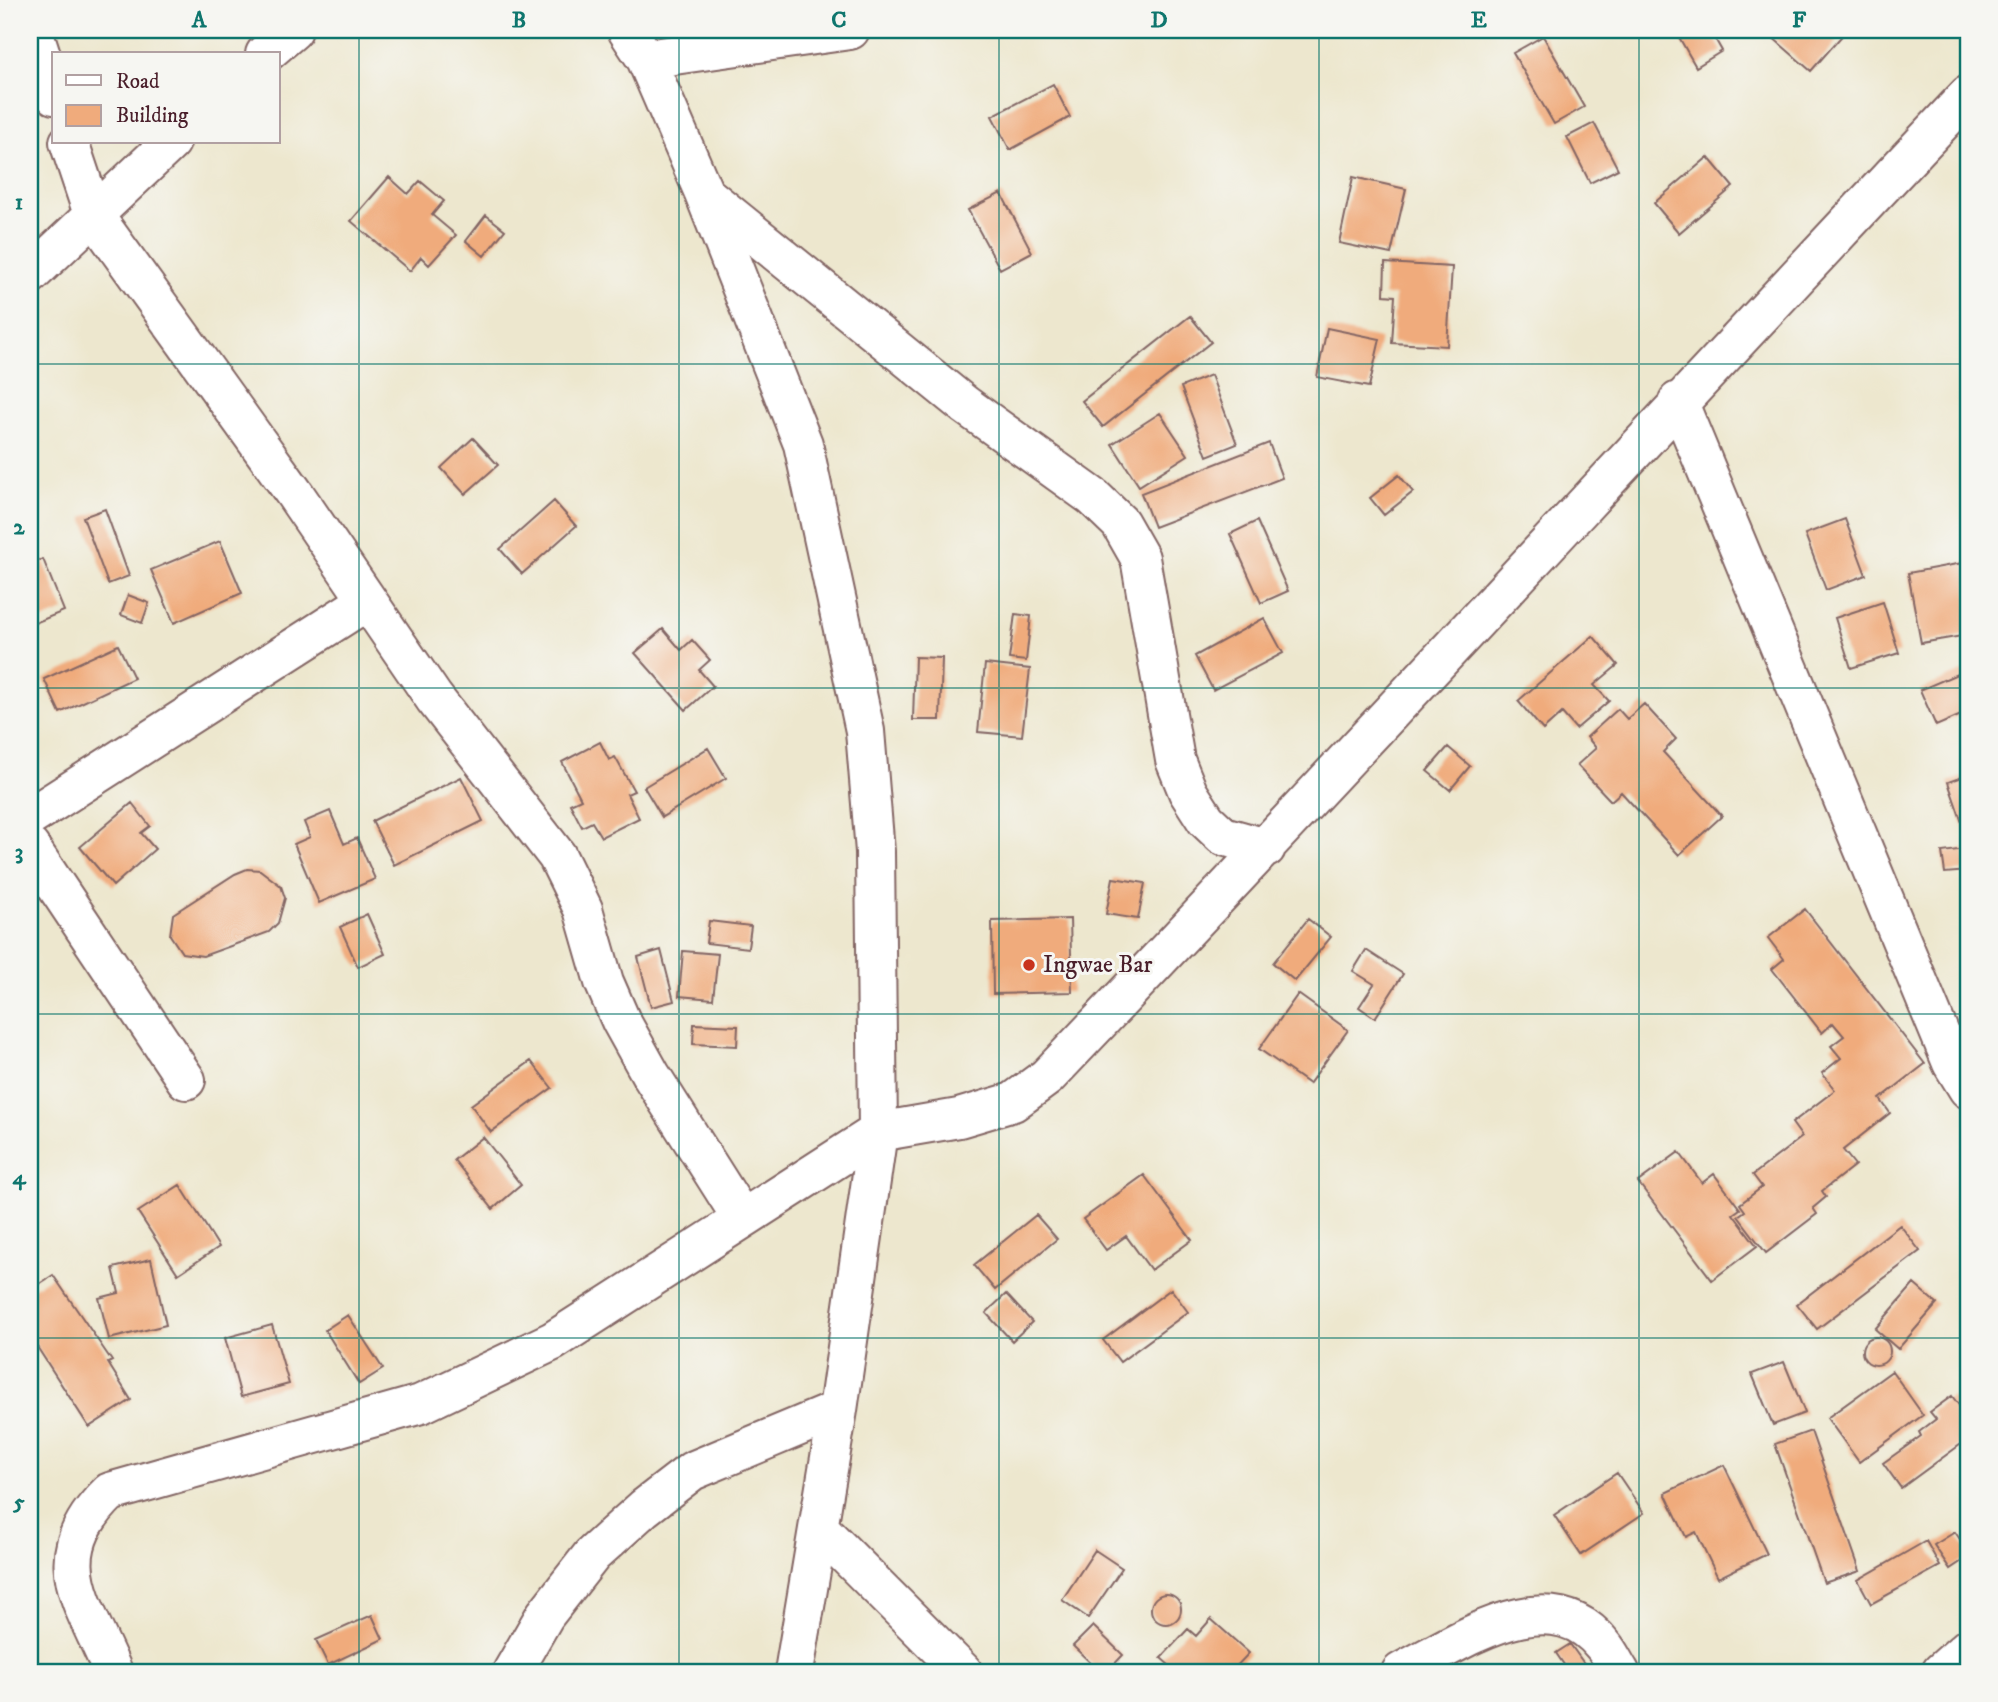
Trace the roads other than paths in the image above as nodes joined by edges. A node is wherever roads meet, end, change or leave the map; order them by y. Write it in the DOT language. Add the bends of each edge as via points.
graph roads {
  1 [pos="33,30"];
  2 [pos="293,30"];
  3 [pos="850,30"];
  4 [pos="636,44"];
  5 [pos="267,52"];
  6 [pos="52,89"];
  7 [pos="1968,95"];
  8 [pos="70,144"];
  9 [pos="169,144"];
  10 [pos="704,193"];
  11 [pos="93,214"];
  12 [pos="30,275"];
  13 [pos="1678,401"];
  14 [pos="368,601"];
  15 [pos="30,817"];
  16 [pos="30,847"];
  17 [pos="1266,848"];
  18 [pos="186,1080"];
  19 [pos="1968,1089"];
  20 [pos="878,1132"];
  21 [pos="741,1217"];
  22 [pos="838,1409"];
  23 [pos="819,1528"];
  24 [pos="1968,1648"];
  25 [pos="113,1672"];
  26 [pos="512,1672"];
  27 [pos="794,1672"];
  28 [pos="963,1672"];
  29 [pos="1401,1672"];
  30 [pos="1620,1672"];
  31 [pos="1941,1672"];
  1 -- 6 [label="street"];
  2 -- 5 [label="street"];
  3 -- 4 [label="street"];
  4 -- 10 [label="street"];
  7 -- 13 [label="street"];
  8 -- 11 [label="street"];
  9 -- 11 [label="street"];
  10 -- 17 [label="street" via="965,405 1093,497 1120,523 1140,558 1175,760 1188,792 1214,828"];
  10 -- 20 [label="street" via="803,444 865,731 875,852"];
  11 -- 12 [label="street"];
  11 -- 14 [label="street"];
  13 -- 17 [label="street"];
  13 -- 19 [label="street" via="1952,1063"];
  14 -- 15 [label="street"];
  14 -- 21 [label="street" via="434,698 557,856 583,909 604,982 621,1021"];
  16 -- 18 [label="street"];
  17 -- 20 [label="street" via="1047,1077 1013,1102 959,1118"];
  20 -- 21 [label="street"];
  20 -- 22 [label="street"];
  21 -- 25 [label="street" via="553,1341 421,1405 110,1492 94,1508 72,1550 73,1574"];
  22 -- 23 [label="street"];
  22 -- 26 [label="street" via="692,1471 644,1508 592,1555 545,1615"];
  23 -- 27 [label="street"];
  23 -- 28 [label="street"];
  24 -- 31 [label="street"];
  29 -- 30 [label="street" via="1512,1617 1555,1614 1578,1623 1602,1644"];
}
